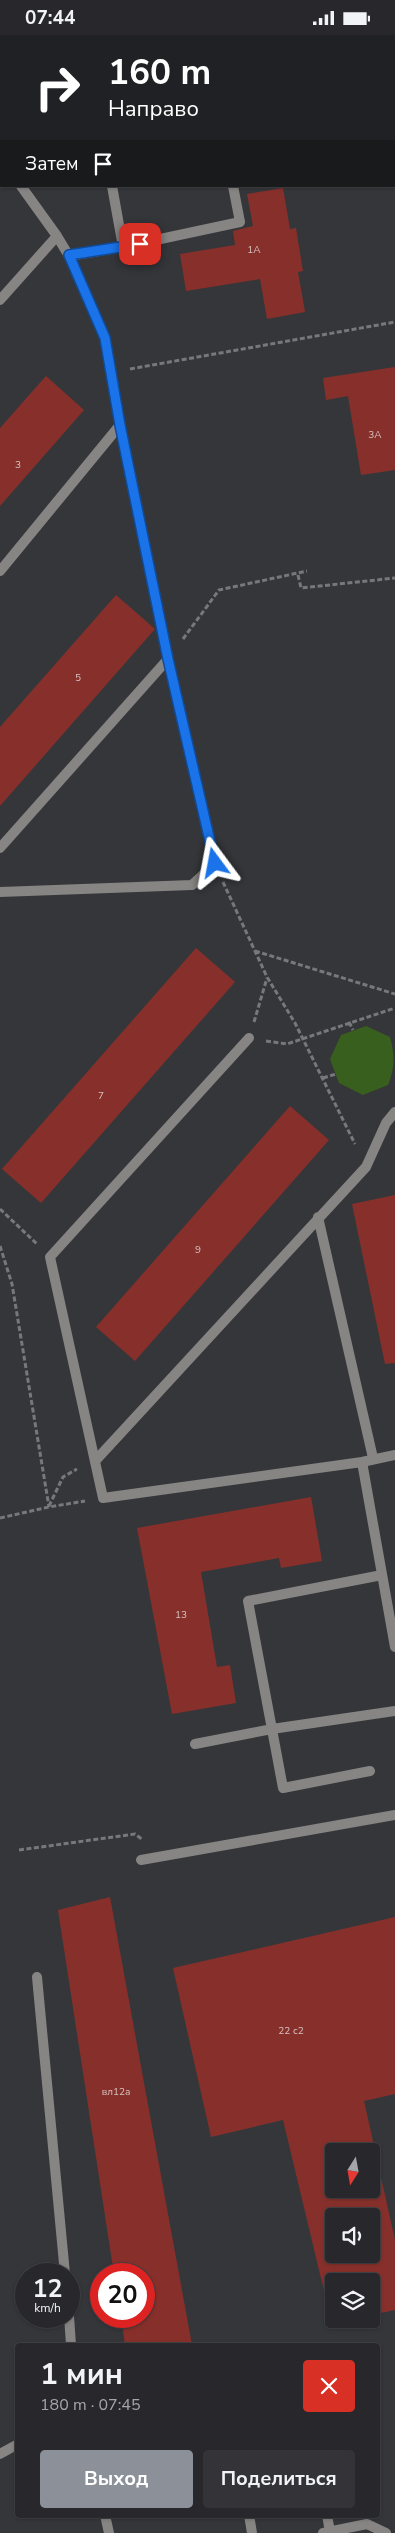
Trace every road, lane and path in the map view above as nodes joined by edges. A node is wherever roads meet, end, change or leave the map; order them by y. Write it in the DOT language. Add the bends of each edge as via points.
graph roads {
  1 [pos="22,187"];
  2 [pos="112,187"];
  3 [pos="233,187"];
  4 [pos="57,236"];
  5 [pos="123,247"];
  6 [pos="69,255"];
  7 [pos="0,300"];
  8 [pos="395,322"];
  9 [pos="111,373"];
  10 [pos="120,425"];
  11 [pos="0,571"];
  12 [pos="308,571"];
  13 [pos="298,575"];
  14 [pos="395,578"];
  15 [pos="168,659"];
  16 [pos="0,848"];
  17 [pos="215,863"];
  18 [pos="0,892"];
  19 [pos="254,951"];
  20 [pos="267,977"];
  21 [pos="395,994"];
  22 [pos="395,1008"];
  23 [pos="349,1022"];
  24 [pos="353,1030"];
  25 [pos="249,1038"];
  26 [pos="303,1039"];
  27 [pos="336,1074"];
  28 [pos="323,1078"];
  29 [pos="395,1111"];
  30 [pos="366,1167"];
  31 [pos="0,1209"];
  32 [pos="318,1217"];
  33 [pos="0,1245"];
  34 [pos="50,1257"];
  35 [pos="395,1455"];
  36 [pos="372,1458"];
  37 [pos="96,1460"];
  38 [pos="362,1462"];
  39 [pos="103,1498"];
  40 [pos="49,1507"];
  41 [pos="0,1518"];
  42 [pos="382,1575"];
  43 [pos="395,1647"];
  44 [pos="395,1711"];
  45 [pos="272,1729"];
  46 [pos="195,1744"];
  47 [pos="370,1771"];
  48 [pos="395,1815"];
  49 [pos="135,1834"];
  50 [pos="19,1849"];
  51 [pos="141,1860"];
  52 [pos="37,1977"];
  53 [pos="64,2263"];
  54 [pos="70,2328"];
  55 [pos="72,2343"];
  56 [pos="15,2446"];
  57 [pos="0,2454"];
  58 [pos="106,2518"];
  59 [pos="249,2518"];
  60 [pos="327,2518"];
  61 [pos="327,2532"];
  62 [pos="109,2533"];
  63 [pos="252,2533"];
  64 [pos="386,2533"];
  1 -- 4 [label="lane"];
  2 -- 5 [label="lane"];
  3 -- 5 [label="lane" via="240,222"];
  4 -- 6 [label="lane"];
  4 -- 7 [label="lane"];
  5 -- 6 [label="lane"];
  6 -- 9 [label="lane" via="105,338"];
  8 -- 9 [label="path"];
  9 -- 10 [label="lane"];
  10 -- 11 [label="lane"];
  10 -- 15 [label="lane"];
  12 -- 13 [label="path"];
  13 -- 14 [label="path" via="301,588"];
  13 -- 15 [label="path" via="219,590"];
  15 -- 16 [label="lane"];
  15 -- 17 [label="lane"];
  17 -- 18 [label="lane" via="192,885"];
  17 -- 19 [label="path"];
  19 -- 20 [label="path"];
  19 -- 21 [label="path"];
  20 -- 25 [label="path"];
  20 -- 26 [label="path"];
  22 -- 23 [label="path"];
  23 -- 24 [label="path"];
  23 -- 26 [label="path"];
  25 -- 26 [label="path" via="287,1044"];
  25 -- 34 [label="lane"];
  26 -- 28 [label="path"];
  27 -- 28 [label="path"];
  28 -- 30 [label="path"];
  29 -- 30 [label="lane"];
  30 -- 32 [label="lane"];
  31 -- 34 [label="path"];
  32 -- 36 [label="lane"];
  32 -- 37 [label="lane"];
  33 -- 40 [label="path" via="12,1284"];
  34 -- 37 [label="lane"];
  35 -- 36 [label="lane"];
  36 -- 38 [label="lane"];
  37 -- 39 [label="lane"];
  37 -- 40 [label="path" via="63,1477"];
  38 -- 39 [label="lane"];
  38 -- 42 [label="lane"];
  39 -- 40 [label="path"];
  40 -- 41 [label="path"];
  42 -- 43 [label="lane"];
  42 -- 45 [label="lane" via="248,1601"];
  44 -- 45 [label="lane"];
  45 -- 46 [label="lane"];
  45 -- 47 [label="lane" via="282,1788"];
  48 -- 51 [label="lane"];
  49 -- 50 [label="path"];
  52 -- 53 [label="lane"];
  54 -- 55 [label="lane"];
  56 -- 57 [label="lane"];
  58 -- 62 [label="lane"];
  59 -- 63 [label="lane"];
  60 -- 61 [label="lane"];
  61 -- 64 [label="lane" via="367,2524"];
}
